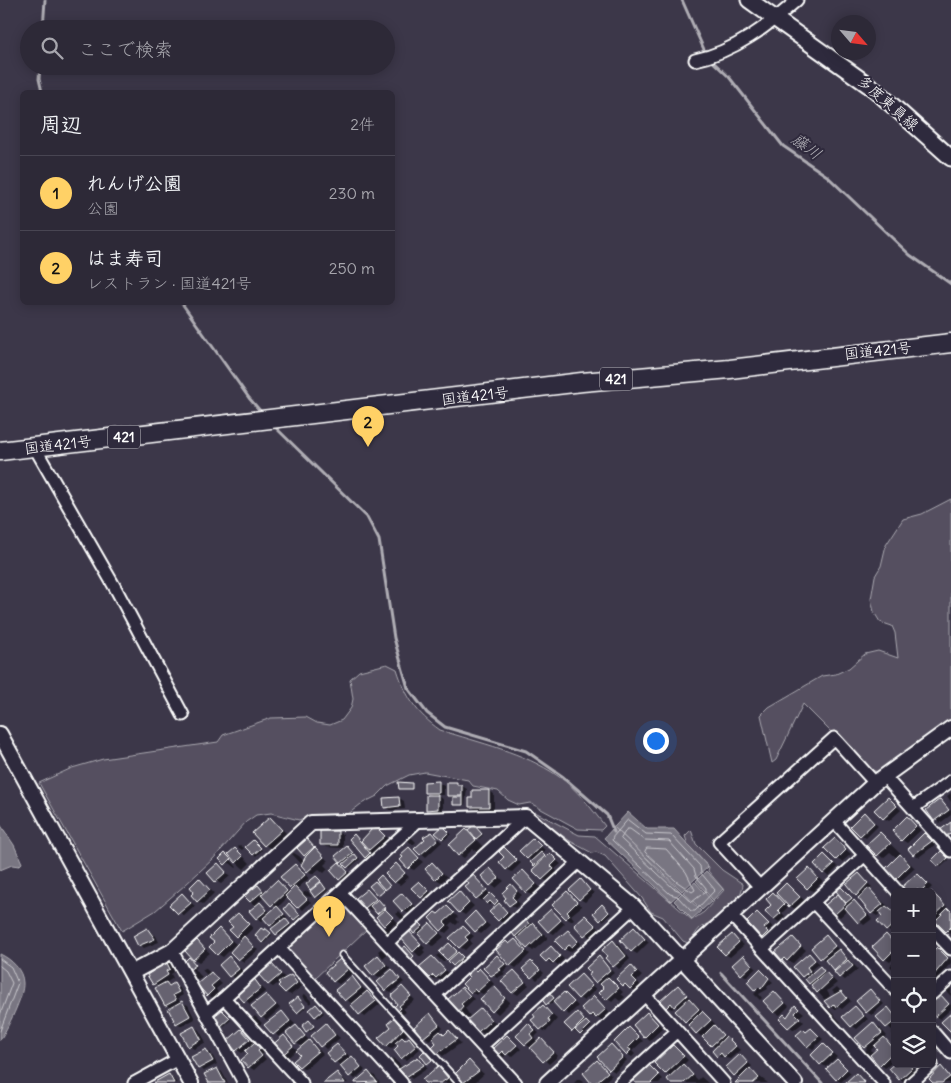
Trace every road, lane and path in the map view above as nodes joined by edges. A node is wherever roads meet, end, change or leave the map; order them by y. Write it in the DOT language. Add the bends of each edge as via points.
graph roads {
  1 [pos="749,0"];
  2 [pos="796,0"];
  3 [pos="774,20"];
  4 [pos="697,60"];
  5 [pos="951,158"];
  6 [pos="950,344"];
  7 [pos="36,448"];
  8 [pos="0,451"];
  9 [pos="183,715"];
  10 [pos="951,728"];
  11 [pos="0,734"];
  12 [pos="880,779"];
  13 [pos="951,781"];
  14 [pos="913,808"];
  15 [pos="526,817"];
  16 [pos="418,821"];
  17 [pos="834,821"];
  18 [pos="951,851"];
  19 [pos="865,855"];
  20 [pos="580,861"];
  21 [pos="761,888"];
  22 [pos="894,888"];
  23 [pos="340,892"];
  24 [pos="813,902"];
  25 [pos="634,907"];
  26 [pos="731,916"];
  27 [pos="936,932"];
  28 [pos="388,942"];
  29 [pos="279,948"];
  30 [pos="762,949"];
  31 [pos="951,949"];
  32 [pos="172,951"];
  33 [pos="342,955"];
  34 [pos="682,960"];
  35 [pos="131,973"];
  36 [pos="951,976"];
  37 [pos="891,986"];
  38 [pos="936,990"];
  39 [pos="435,994"];
  40 [pos="644,994"];
  41 [pos="224,998"];
  42 [pos="206,1013"];
  43 [pos="677,1031"];
  44 [pos="936,1036"];
  45 [pos="482,1046"];
  46 [pos="949,1051"];
  47 [pos="178,1059"];
  48 [pos="936,1061"];
  49 [pos="928,1068"];
  50 [pos="137,1082"];
  51 [pos="191,1083"];
  52 [pos="244,1083"];
  53 [pos="302,1083"];
  54 [pos="402,1083"];
  55 [pos="459,1083"];
  56 [pos="516,1083"];
  57 [pos="547,1083"];
  58 [pos="620,1083"];
  59 [pos="724,1083"];
  60 [pos="795,1083"];
  61 [pos="884,1083"];
  62 [pos="911,1083"];
  1 -- 3 [label="main road, 多度東員線"];
  2 -- 3 [label="street"];
  3 -- 4 [label="street" via="737,44"];
  3 -- 5 [label="main road, 多度東員線" via="874,89"];
  6 -- 7 [label="highway, 国道421号 / 421" via="582,382"];
  7 -- 8 [label="highway, 国道421号 / 421"];
  7 -- 9 [label="street"];
  10 -- 12 [label="street"];
  11 -- 35 [label="street"];
  12 -- 14 [label="street"];
  12 -- 17 [label="street"];
  12 -- 21 [label="street" via="834,738 719,842"];
  13 -- 14 [label="street"];
  14 -- 18 [label="street"];
  15 -- 16 [label="street"];
  15 -- 20 [label="street"];
  15 -- 28 [label="street"];
  16 -- 23 [label="street"];
  16 -- 32 [label="street" via="312,823"];
  17 -- 19 [label="street"];
  17 -- 21 [label="street"];
  19 -- 22 [label="street"];
  19 -- 24 [label="street"];
  20 -- 25 [label="street"];
  20 -- 39 [label="street"];
  21 -- 26 [label="street"];
  23 -- 28 [label="street"];
  23 -- 29 [label="street"];
  24 -- 30 [label="street"];
  24 -- 37 [label="street"];
  25 -- 34 [label="street"];
  25 -- 45 [label="street"];
  26 -- 30 [label="street"];
  26 -- 34 [label="street"];
  27 -- 31 [label="street"];
  28 -- 39 [label="street"];
  29 -- 41 [label="street"];
  29 -- 54 [label="street"];
  30 -- 61 [label="street"];
  32 -- 35 [label="street"];
  32 -- 42 [label="street"];
  33 -- 55 [label="lane"];
  34 -- 40 [label="street"];
  34 -- 60 [label="street"];
  35 -- 47 [label="street"];
  36 -- 38 [label="street"];
  39 -- 45 [label="street"];
  40 -- 43 [label="street"];
  40 -- 57 [label="street"];
  41 -- 42 [label="street"];
  41 -- 53 [label="street"];
  42 -- 52 [label="street"];
  43 -- 58 [label="street"];
  43 -- 59 [label="street"];
  44 -- 46 [label="street"];
  45 -- 56 [label="street"];
  46 -- 48 [label="street"];
  47 -- 50 [label="street"];
  47 -- 51 [label="street"];
  49 -- 62 [label="street"];
}
